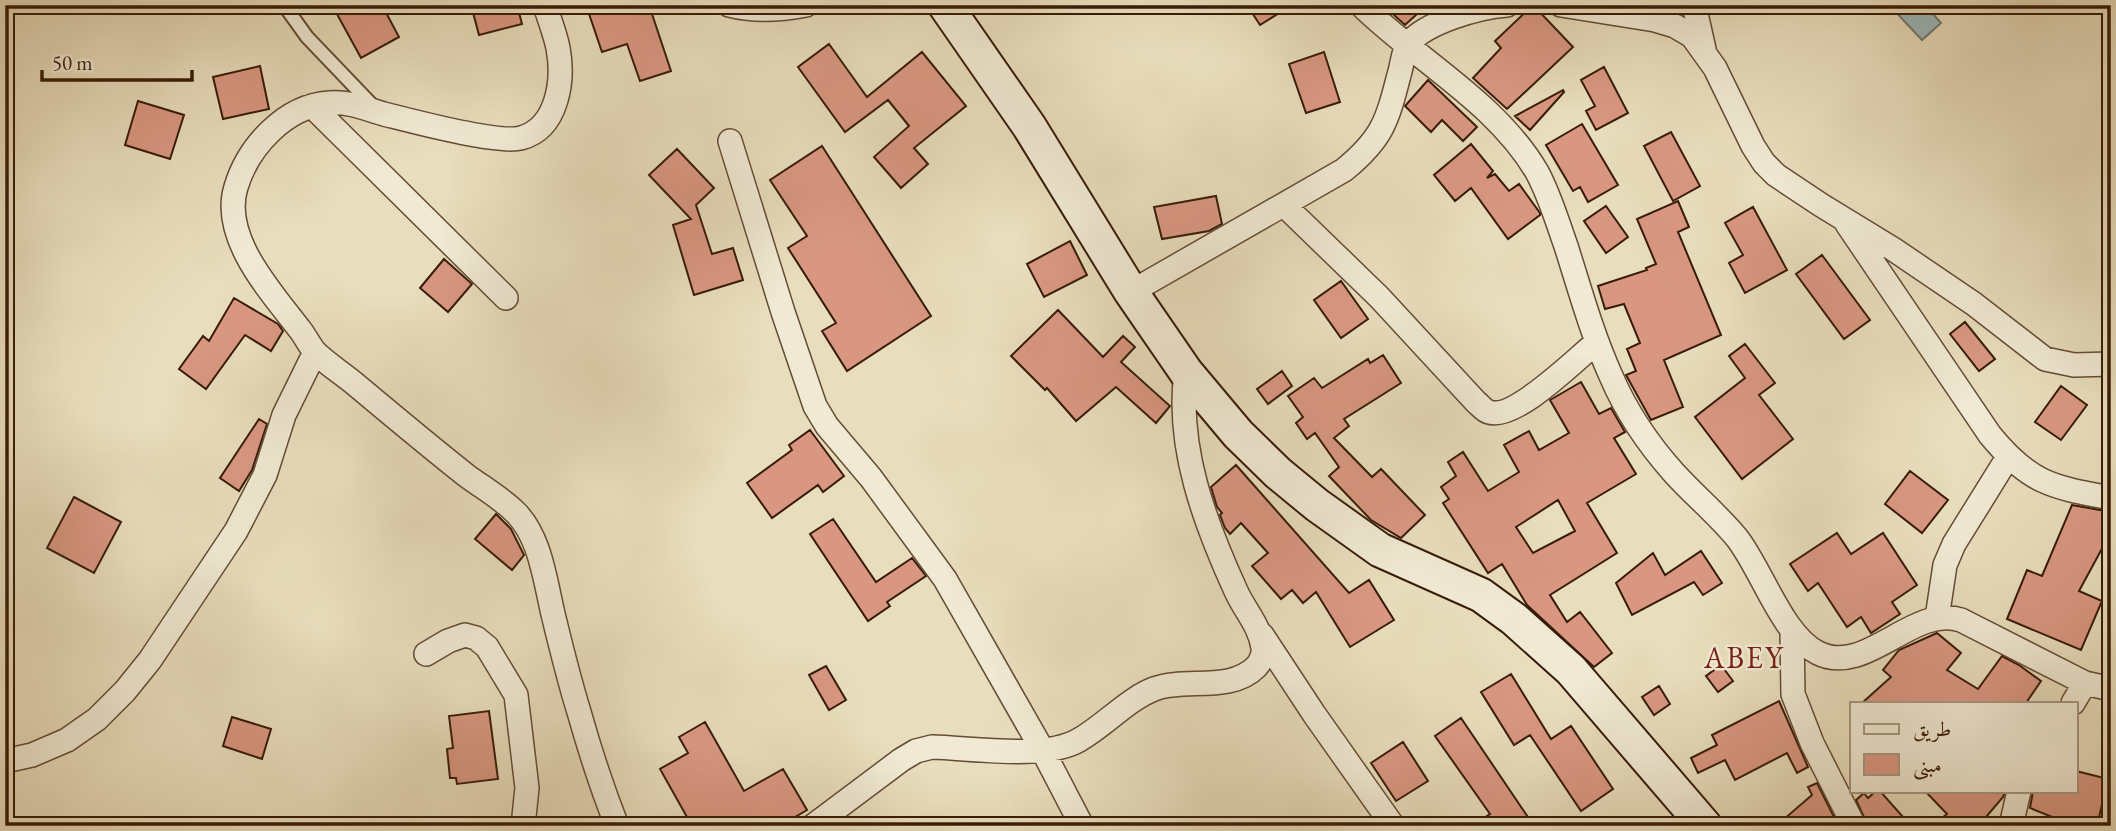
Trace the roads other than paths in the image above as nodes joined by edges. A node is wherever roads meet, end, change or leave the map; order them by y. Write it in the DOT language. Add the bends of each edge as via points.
graph roads {
  1 [pos="284,5"];
  2 [pos="545,5"];
  3 [pos="729,5"];
  4 [pos="806,5"];
  5 [pos="945,5"];
  6 [pos="1362,5"];
  7 [pos="1507,5"];
  8 [pos="1561,5"];
  9 [pos="1694,5"];
  10 [pos="1407,45"];
  11 [pos="1705,52"];
  12 [pos="312,106"];
  13 [pos="380,113"];
  14 [pos="730,141"];
  15 [pos="1284,205"];
  16 [pos="1843,218"];
  17 [pos="1131,292"];
  18 [pos="506,298"];
  19 [pos="1597,342"];
  20 [pos="315,352"];
  21 [pos="2111,364"];
  22 [pos="1186,372"];
  23 [pos="2008,457"];
  24 [pos="2111,498"];
  25 [pos="1937,618"];
  26 [pos="1258,629"];
  27 [pos="1792,632"];
  28 [pos="426,654"];
  29 [pos="2085,683"];
  30 [pos="2111,689"];
  31 [pos="2074,702"];
  32 [pos="1043,751"];
  33 [pos="5,761"];
  34 [pos="2019,792"];
  35 [pos="523,826"];
  36 [pos="617,826"];
  37 [pos="813,826"];
  38 [pos="1082,826"];
  39 [pos="1393,826"];
  40 [pos="1705,826"];
  41 [pos="1854,826"];
  42 [pos="2011,826"];
  1 -- 13 [label="lane" via="307,37"];
  2 -- 13 [label="street" via="558,48 560,83 549,117 537,131 499,139"];
  3 -- 4 [label="street" via="779,10"];
  5 -- 17 [label="main road" via="1029,126"];
  6 -- 10 [label="street"];
  7 -- 10 [label="street" via="1451,19"];
  8 -- 11 [label="street" via="1675,26 1692,36"];
  9 -- 11 [label="street"];
  10 -- 15 [label="street" via="1381,133 1344,170"];
  10 -- 19 [label="street" via="1498,123 1537,172 1550,198"];
  11 -- 16 [label="street" via="1764,163"];
  12 -- 13 [label="street" via="359,105"];
  12 -- 18 [label="street"];
  12 -- 20 [label="street" via="271,130 255,148 234,192 234,215 253,265"];
  14 -- 32 [label="street" via="815,406 945,579"];
  15 -- 17 [label="street"];
  15 -- 19 [label="street" via="1488,412 1501,413 1527,399"];
  16 -- 21 [label="street" via="1974,304 2045,359 2074,365"];
  16 -- 23 [label="street"];
  17 -- 22 [label="main road"];
  19 -- 27 [label="street" via="1611,379 1648,439 1737,538"];
  20 -- 33 [label="street" via="284,415 265,475 236,531 150,660 97,719 67,740"];
  20 -- 36 [label="street" via="525,522 541,565 578,711"];
  22 -- 26 [label="street" via="1184,426 1195,488 1236,593"];
  22 -- 40 [label="main road" via="1238,435 1345,526 1380,550 1481,595 1530,632 1572,670"];
  23 -- 24 [label="street" via="2041,480"];
  23 -- 25 [label="street" via="1954,544 1945,565"];
  25 -- 27 [label="street" via="1857,655 1837,659 1820,654"];
  25 -- 29 [label="street" via="1961,620"];
  26 -- 32 [label="street" via="1264,652 1258,666 1243,676 1152,690 1080,740"];
  26 -- 39 [label="street"];
  27 -- 41 [label="street" via="1793,694"];
  28 -- 35 [label="street" via="465,635 476,638 487,647 516,695 527,788"];
  29 -- 30 [label="street"];
  29 -- 31 [label="street"];
  32 -- 37 [label="street" via="932,747 916,751"];
  32 -- 38 [label="street"];
  34 -- 42 [label="street"];
}
